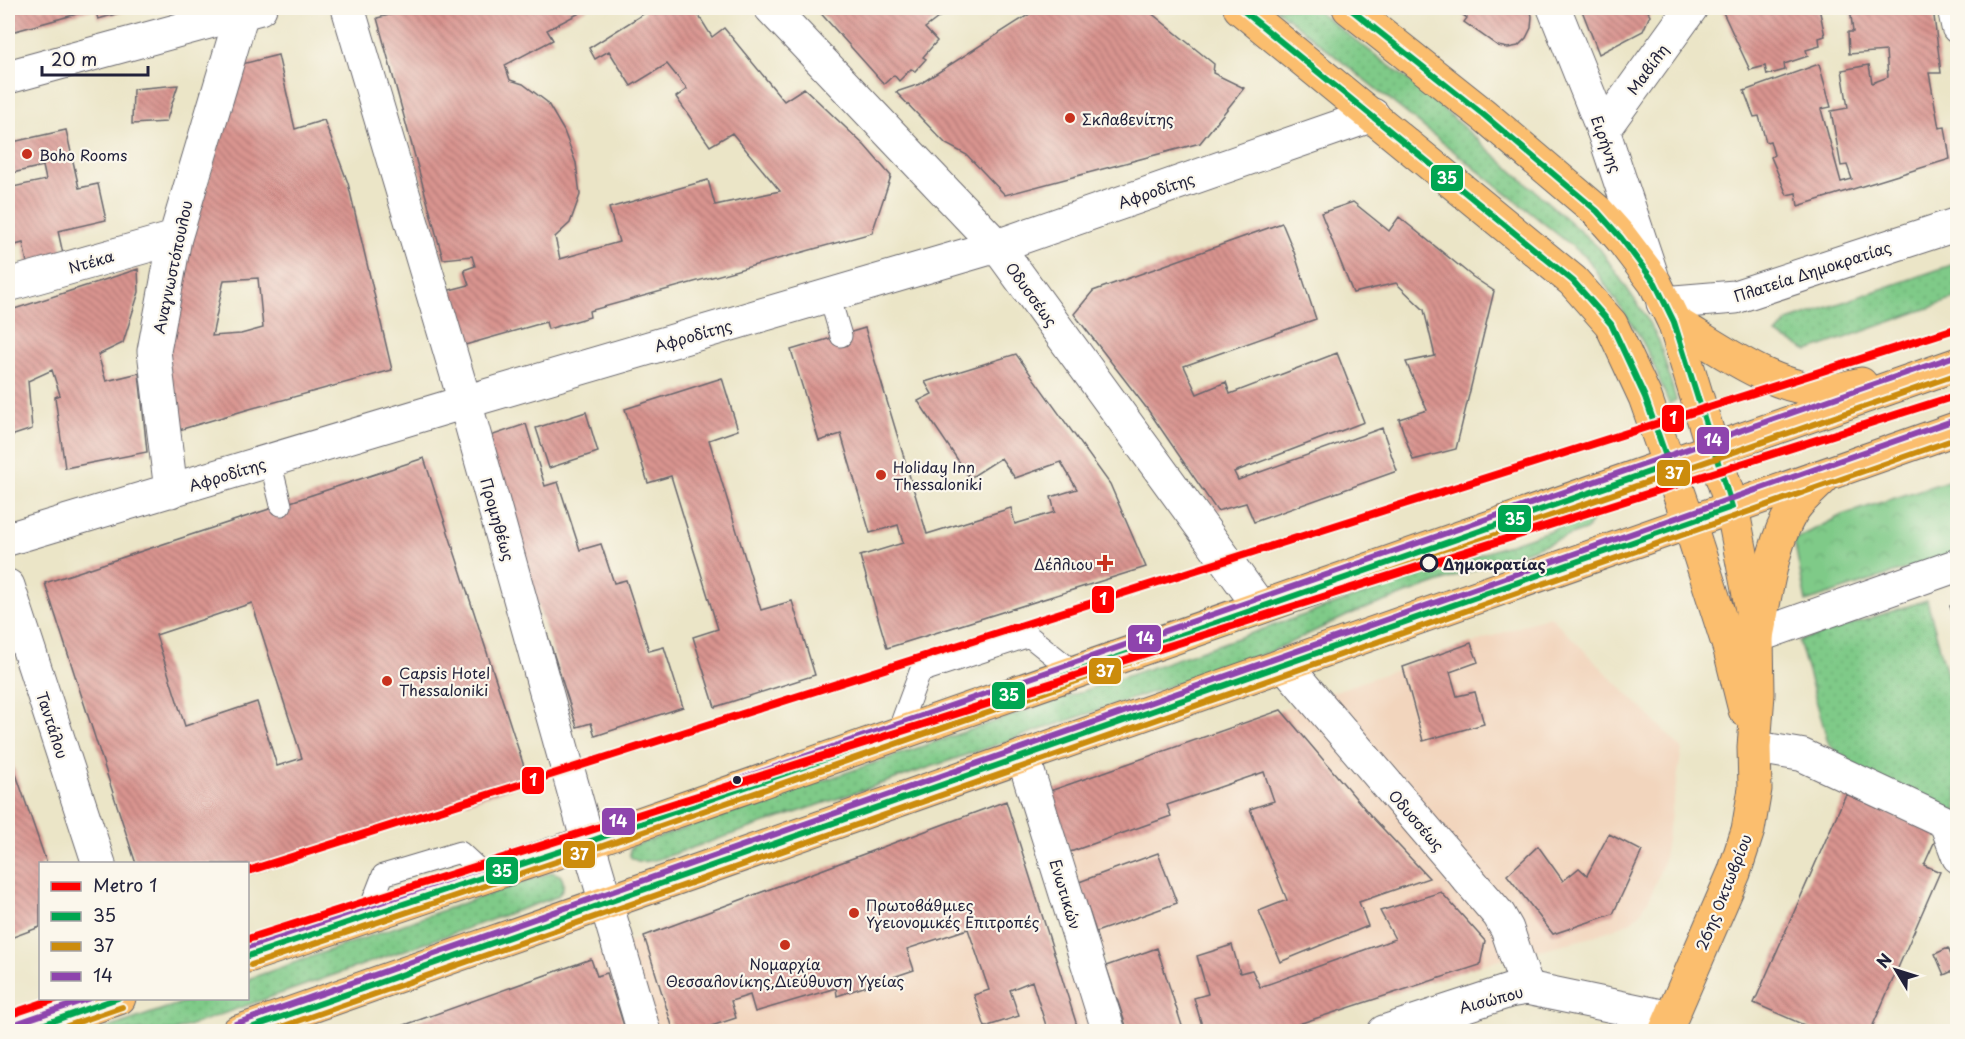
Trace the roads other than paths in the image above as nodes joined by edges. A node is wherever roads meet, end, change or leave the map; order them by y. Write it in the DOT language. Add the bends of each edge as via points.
graph roads {
  1 [pos="348,8"];
  2 [pos="771,8"];
  3 [pos="1240,8"];
  4 [pos="1349,8"];
  5 [pos="1554,8"];
  6 [pos="1691,8"];
  7 [pos="1954,8"];
  8 [pos="251,10"];
  9 [pos="1958,27"];
  10 [pos="8,77"];
  11 [pos="1373,115"];
  12 [pos="1603,130"];
  13 [pos="1958,224"];
  14 [pos="175,238"];
  15 [pos="997,246"];
  16 [pos="8,285"];
  17 [pos="829,295"];
  18 [pos="1664,303"];
  19 [pos="841,336"];
  20 [pos="1958,364"];
  21 [pos="1922,377"];
  22 [pos="465,402"];
  23 [pos="1958,428"];
  24 [pos="1713,450"];
  25 [pos="270,461"];
  26 [pos="1669,465"];
  27 [pos="1827,474"];
  28 [pos="171,491"];
  29 [pos="281,505"];
  30 [pos="1732,507"];
  31 [pos="1689,522"];
  32 [pos="8,539"];
  33 [pos="1958,565"];
  34 [pos="8,586"];
  35 [pos="1260,608"];
  36 [pos="1757,636"];
  37 [pos="1284,664"];
  38 [pos="1074,672"];
  39 [pos="897,734"];
  40 [pos="1754,747"];
  41 [pos="1023,756"];
  42 [pos="588,842"];
  43 [pos="1958,857"];
  44 [pos="98,862"];
  45 [pos="606,902"];
  46 [pos="249,956"];
  47 [pos="1527,988"];
  48 [pos="116,1000"];
  49 [pos="1668,1025"];
  50 [pos="21,1032"];
  51 [pos="238,1032"];
  52 [pos="644,1032"];
  53 [pos="1109,1032"];
  54 [pos="1384,1032"];
  1 -- 22 [label="street, Προμηθέως"];
  2 -- 15 [label="street, Οδυσσέως"];
  3 -- 11 [label="main road, 26ης Οκτωβρίου"];
  4 -- 18 [label="main road" via="1597,211 1621,238"];
  5 -- 12 [label="street, Ειρήνης"];
  6 -- 12 [label="street, Μαβίλη"];
  7 -- 9 [label="street"];
  8 -- 10 [label="street"];
  8 -- 14 [label="street, Αναγνωστόπουλου"];
  11 -- 15 [label="street, Αφροδίτης"];
  11 -- 26 [label="main road, 26ης Οκτωβρίου" via="1573,281 1611,324 1645,397"];
  12 -- 18 [label="street, Ειρήνης"];
  13 -- 18 [label="street, Πλατεία Δημοκρατίας" via="1729,298"];
  14 -- 16 [label="street, Ντέκα"];
  14 -- 28 [label="street, Αναγνωστόπουλου" via="154,351"];
  15 -- 17 [label="street, Αφροδίτης"];
  15 -- 35 [label="street, Οδυσσέως"];
  17 -- 19 [label="lane"];
  17 -- 22 [label="street, Αφροδίτης"];
  18 -- 21 [label="main road" via="1765,375 1799,387 1834,390"];
  18 -- 24 [label="main road, 26ης Οκτωβρίου"];
  20 -- 21 [label="main road"];
  21 -- 24 [label="main road"];
  22 -- 25 [label="street, Αφροδίτης"];
  22 -- 42 [label="street, Προμηθέως"];
  23 -- 27 [label="main road"];
  24 -- 26 [label="main road"];
  24 -- 30 [label="main road, 26ης Οκτωβρίου"];
  25 -- 28 [label="street, Αφροδίτης"];
  25 -- 29 [label="lane"];
  26 -- 31 [label="main road, 26ης Οκτωβρίου"];
  26 -- 35 [label="main road"];
  27 -- 30 [label="main road"];
  27 -- 36 [label="main road" via="1794,508 1781,536"];
  28 -- 32 [label="street, Αφροδίτης"];
  30 -- 31 [label="main road"];
  30 -- 36 [label="main road, 26ης Οκτωβρίου"];
  31 -- 37 [label="main road"];
  31 -- 40 [label="main road, 26ης Οκτωβρίου" via="1730,650"];
  33 -- 36 [label="street"];
  34 -- 44 [label="street, Ταντάλου"];
  35 -- 38 [label="main road"];
  36 -- 40 [label="main road, 26ης Οκτωβρίου"];
  37 -- 41 [label="main road"];
  37 -- 47 [label="street, Οδυσσέως" via="1499,915 1508,929"];
  38 -- 39 [label="main road"];
  38 -- 39 [label="lane" via="1029,636 920,672"];
  39 -- 42 [label="main road"];
  40 -- 43 [label="street" via="1802,755 1945,822"];
  40 -- 49 [label="main road, 26ης Οκτωβρίου" via="1755,789 1748,831 1734,873"];
  41 -- 45 [label="main road"];
  41 -- 53 [label="street, Ενωτικών"];
  42 -- 45 [label="street, Προμηθέως"];
  42 -- 46 [label="main road"];
  45 -- 51 [label="main road"];
  45 -- 52 [label="street, Προμηθέως"];
  47 -- 49 [label="street, Αισώπου"];
  47 -- 54 [label="street, Αισώπου"];
  48 -- 50 [label="main road"];
}
